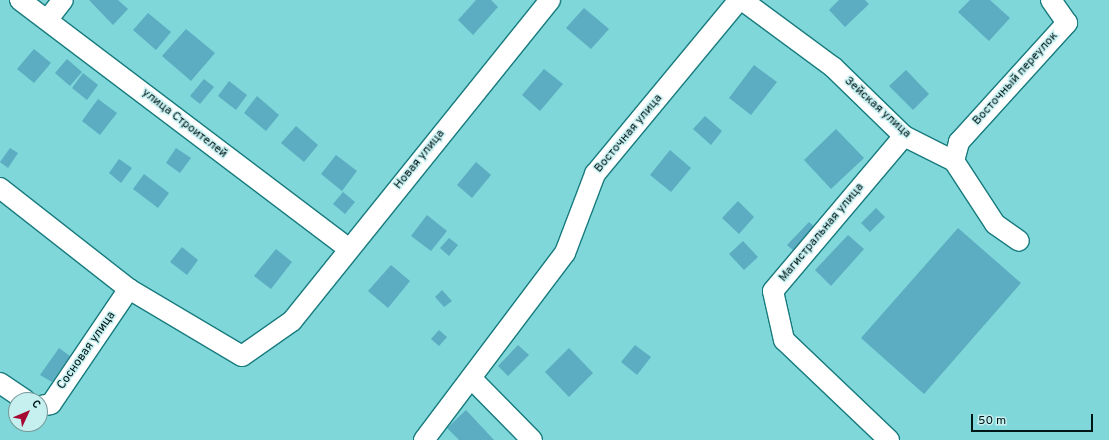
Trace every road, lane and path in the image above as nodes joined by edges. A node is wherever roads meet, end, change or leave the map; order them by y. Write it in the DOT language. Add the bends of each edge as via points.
graph roads {
  1 [pos="20,0"];
  2 [pos="63,0"];
  3 [pos="550,0"];
  4 [pos="1051,0"];
  5 [pos="748,2"];
  6 [pos="48,19"];
  7 [pos="904,136"];
  8 [pos="954,161"];
  9 [pos="0,188"];
  10 [pos="1019,241"];
  11 [pos="348,248"];
  12 [pos="129,289"];
  13 [pos="471,378"];
  14 [pos="0,383"];
  15 [pos="13,392"];
  16 [pos="48,405"];
  17 [pos="424,440"];
  18 [pos="532,440"];
  19 [pos="889,440"];
  1 -- 6 [label="street, улица Строителей"];
  2 -- 6 [label="street"];
  3 -- 11 [label="street, Новая улица"];
  4 -- 8 [label="street, Восточный переулок" via="1066,23 959,142"];
  5 -- 7 [label="street, Зейская улица" via="833,67"];
  5 -- 13 [label="street, Восточная улица" via="595,174 565,253"];
  6 -- 11 [label="street, улица Строителей"];
  7 -- 8 [label="street, Зейская улица"];
  7 -- 19 [label="street, Магистральная улица" via="773,291 784,340"];
  8 -- 10 [label="street, Зейская улица" via="996,224"];
  9 -- 12 [label="street"];
  11 -- 12 [label="street, Новая улица" via="292,321 242,356"];
  12 -- 16 [label="street, Сосновая улица" via="51,404"];
  13 -- 17 [label="street, Восточная улица"];
  13 -- 18 [label="street"];
  14 -- 15 [label="street"];
}
